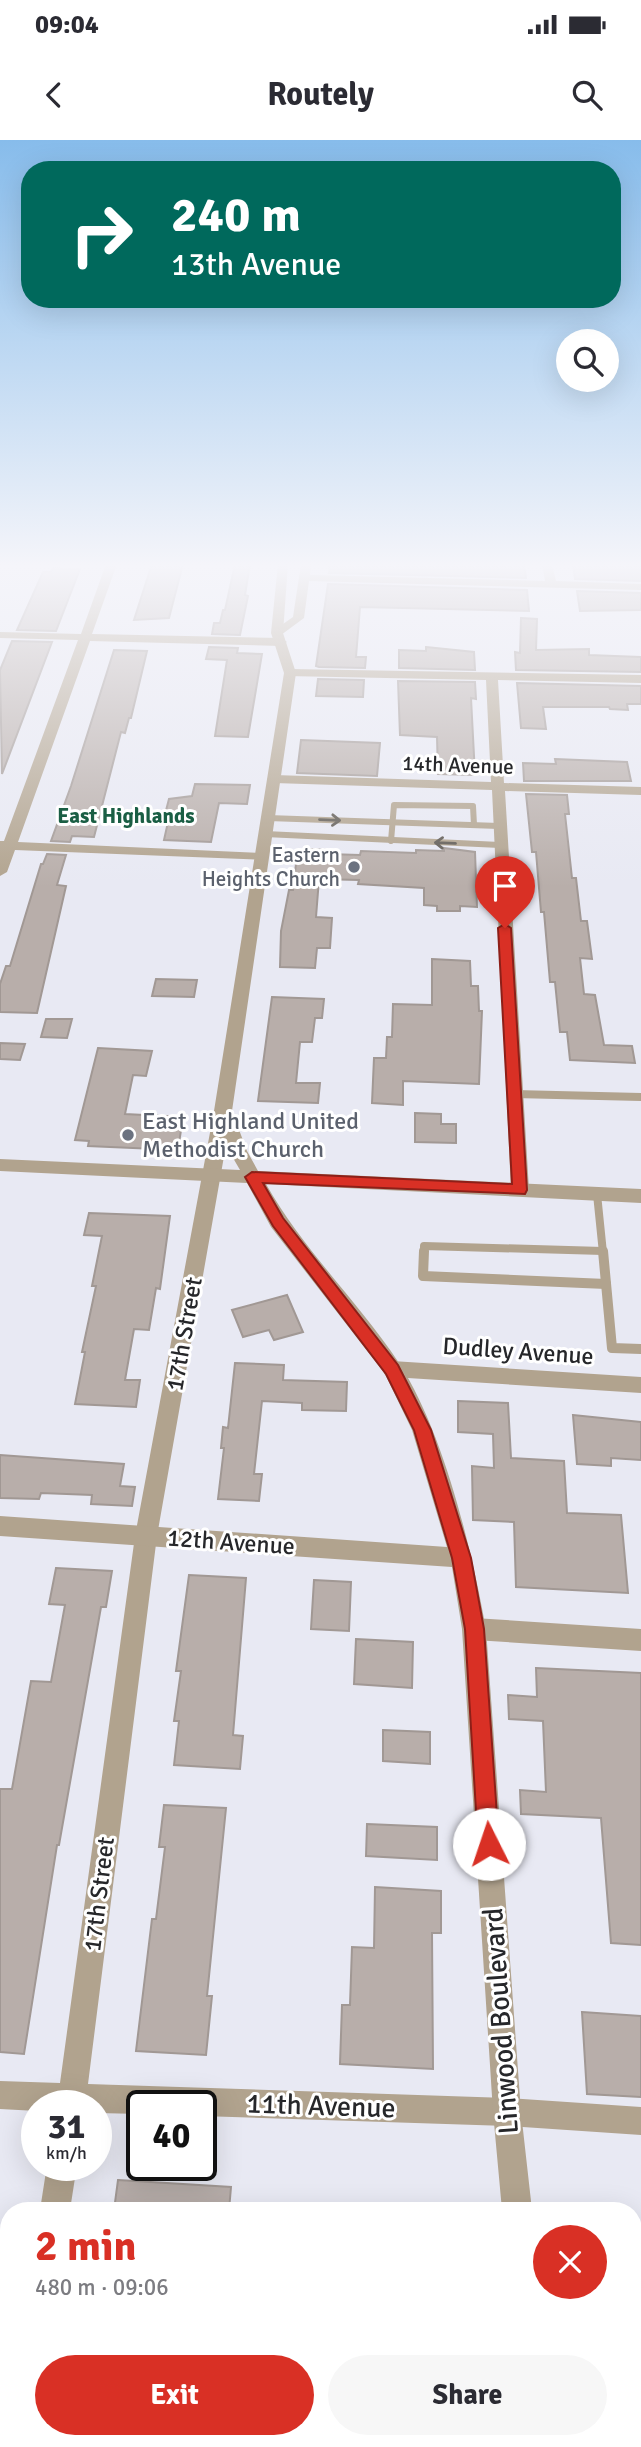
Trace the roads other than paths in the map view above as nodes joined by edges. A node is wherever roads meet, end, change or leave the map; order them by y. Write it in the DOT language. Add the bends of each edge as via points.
graph roads {
  1 [pos="73,672"];
  2 [pos="290,673"];
  3 [pos="492,676"];
  4 [pos="641,679"];
  5 [pos="274,779"];
  6 [pos="496,787"];
  7 [pos="641,791"];
  8 [pos="268,818"];
  9 [pos="393,823"];
  10 [pos="474,825"];
  11 [pos="499,826"];
  12 [pos="265,834"];
  13 [pos="391,841"];
  14 [pos="5,845"];
  15 [pos="500,845"];
  16 [pos="261,857"];
  17 [pos="0,872"];
  18 [pos="514,1094"];
  19 [pos="641,1097"];
  20 [pos="223,1111"];
  21 [pos="0,1165"];
  22 [pos="213,1175"];
  23 [pos="252,1177"];
  24 [pos="520,1190"];
  25 [pos="597,1194"];
  26 [pos="641,1196"];
  27 [pos="603,1251"];
  28 [pos="606,1284"];
  29 [pos="641,1349"];
  30 [pos="392,1369"];
  31 [pos="641,1385"];
  32 [pos="0,1526"];
  33 [pos="146,1536"];
  34 [pos="462,1558"];
  35 [pos="474,1629"];
  36 [pos="641,1640"];
  37 [pos="74,2090"];
  38 [pos="0,2095"];
  39 [pos="21,2097"];
  40 [pos="112,2103"];
  41 [pos="507,2112"];
  42 [pos="641,2121"];
  43 [pos="60,2181"];
  44 [pos="56,2202"];
  45 [pos="516,2202"];
  1 -- 14 [label="street"];
  2 -- 3 [label="street"];
  2 -- 5 [label="street, 17th Street"];
  3 -- 4 [label="street"];
  3 -- 6 [label="street"];
  5 -- 6 [label="street, 14th Avenue"];
  5 -- 8 [label="street, 17th Street"];
  6 -- 7 [label="street, 14th Avenue"];
  6 -- 11 [label="street"];
  8 -- 9 [label="lane, one-way"];
  8 -- 12 [label="street, 17th Street"];
  9 -- 10 [label="lane"];
  9 -- 10 [label="lane" via="394,805 473,806"];
  9 -- 13 [label="lane"];
  10 -- 11 [label="lane"];
  11 -- 15 [label="street"];
  12 -- 13 [label="lane"];
  12 -- 16 [label="street, 17th Street"];
  15 -- 13 [label="lane, one-way"];
  14 -- 16 [label="street"];
  14 -- 17 [label="street"];
  15 -- 18 [label="street"];
  16 -- 20 [label="street, 17th Street"];
  18 -- 19 [label="lane"];
  18 -- 24 [label="street"];
  20 -- 22 [label="street, 17th Street"];
  20 -- 23 [label="street, Linwood Boulevard"];
  21 -- 22 [label="street"];
  22 -- 23 [label="street"];
  22 -- 33 [label="street, 17th Street"];
  23 -- 24 [label="street"];
  23 -- 30 [label="street, Linwood Boulevard" via="278,1222"];
  24 -- 25 [label="street"];
  25 -- 26 [label="street"];
  25 -- 27 [label="lane"];
  27 -- 28 [label="lane"];
  27 -- 28 [label="lane" via="508,1253 424,1246 423,1276"];
  28 -- 29 [label="lane" via="612,1348"];
  30 -- 31 [label="street, Dudley Avenue"];
  30 -- 34 [label="street, Linwood Boulevard" via="422,1430"];
  32 -- 33 [label="street, 12th Avenue"];
  33 -- 34 [label="street, 12th Avenue"];
  33 -- 37 [label="street, 17th Street"];
  34 -- 35 [label="street, Linwood Boulevard"];
  35 -- 36 [label="street"];
  35 -- 41 [label="street, Linwood Boulevard"];
  38 -- 39 [label="street, 11th Avenue"];
  40 -- 41 [label="street, 11th Avenue"];
  41 -- 42 [label="street, 11th Avenue"];
  41 -- 45 [label="street, Linwood Boulevard"];
  43 -- 44 [label="street"];
}
